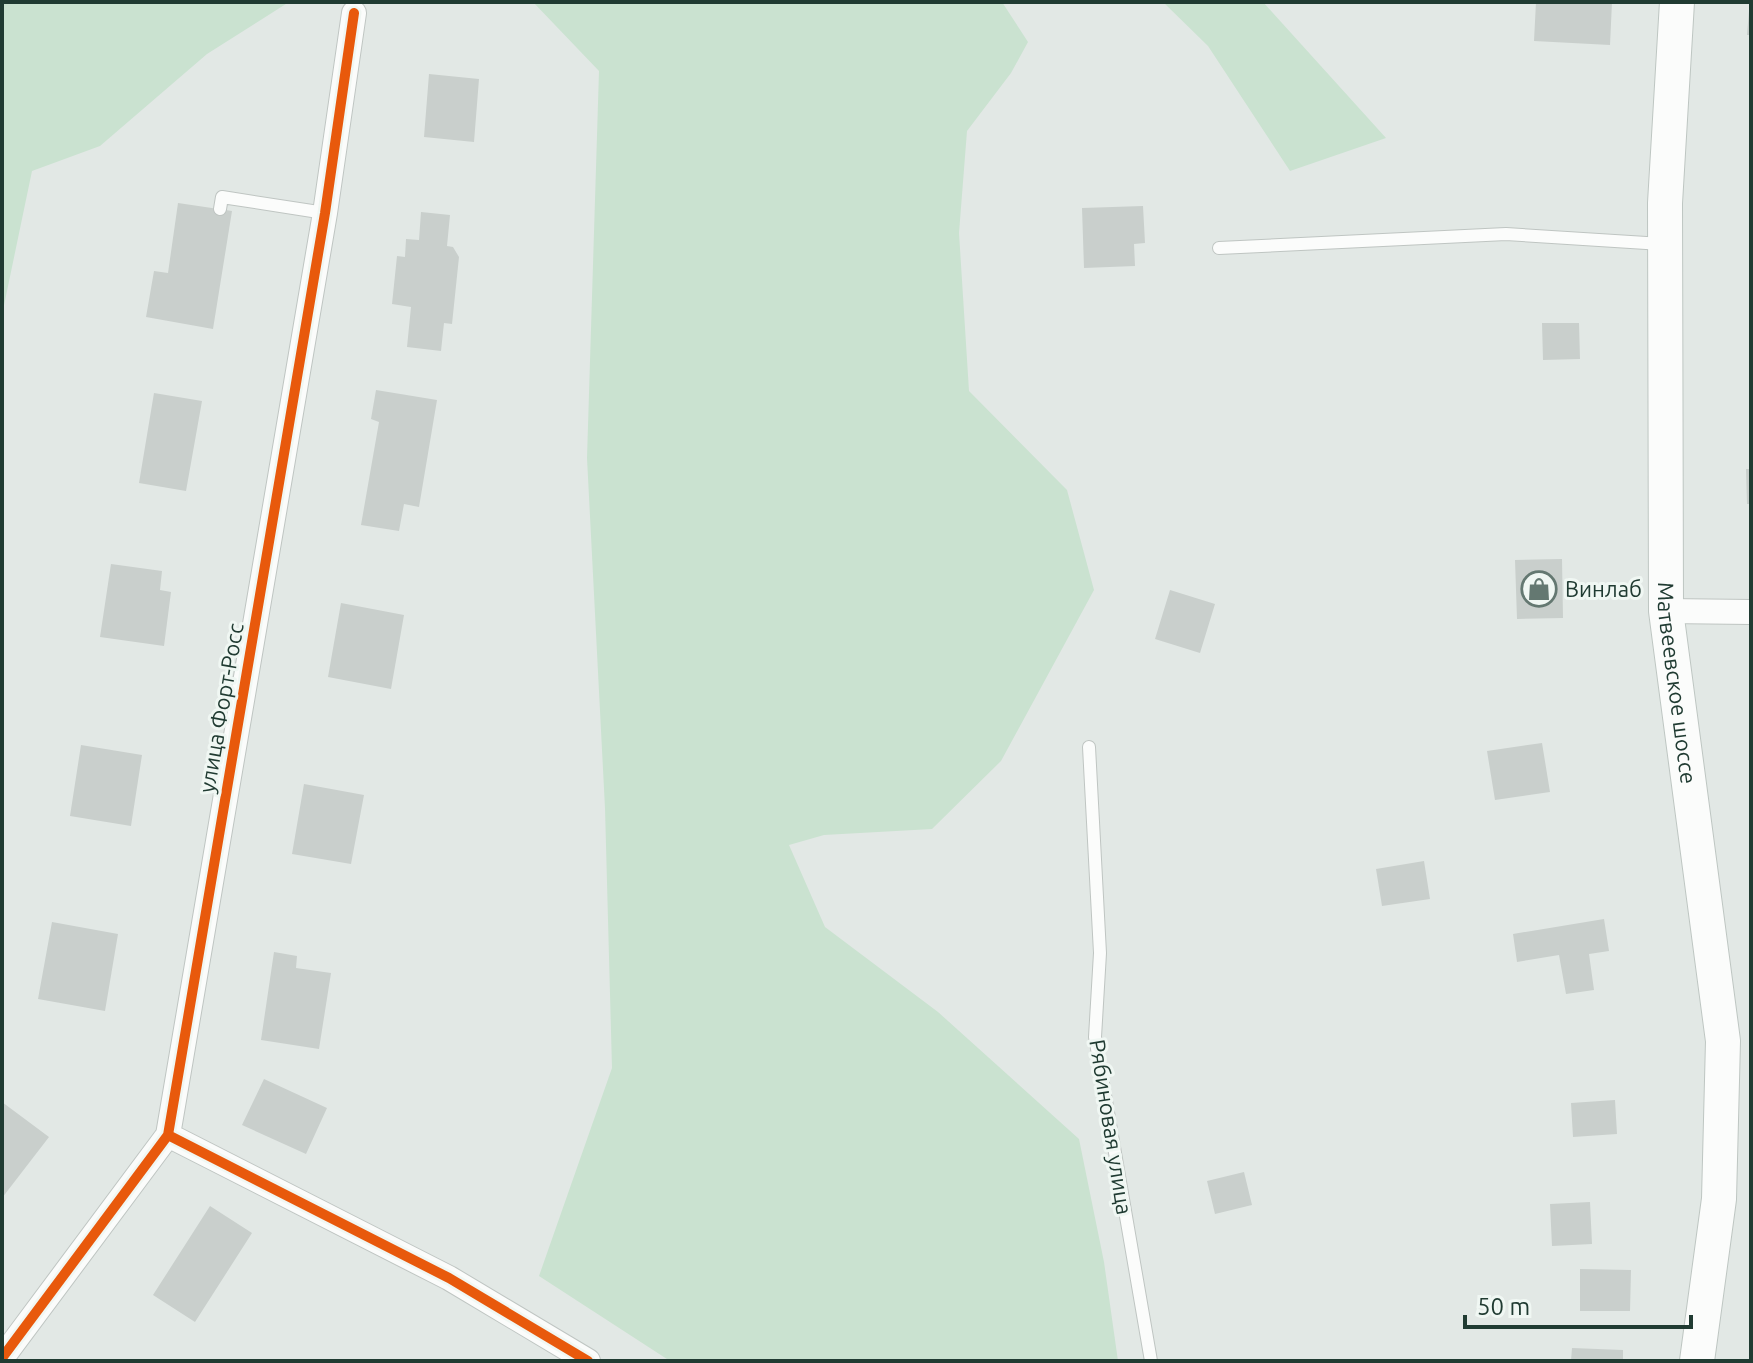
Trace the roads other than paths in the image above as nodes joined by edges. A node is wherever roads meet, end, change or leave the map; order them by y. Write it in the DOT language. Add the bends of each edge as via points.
graph roads {
  1 [pos="1677,2"];
  2 [pos="354,13"];
  3 [pos="220,209"];
  4 [pos="325,213"];
  5 [pos="1665,244"];
  6 [pos="1219,248"];
  7 [pos="1666,611"];
  8 [pos="1751,612"];
  9 [pos="1089,747"];
  10 [pos="168,1135"];
  11 [pos="2,1358"];
  12 [pos="588,1361"];
  13 [pos="1151,1361"];
  14 [pos="1697,1361"];
  1 -- 5 [label="main road, Матвеевское шоссе"];
  2 -- 4 [label="street, улица Форт-Росс"];
  3 -- 4 [label="lane" via="222,197"];
  4 -- 10 [label="street, улица Форт-Росс"];
  5 -- 6 [label="lane" via="1506,234"];
  5 -- 7 [label="main road, Матвеевское шоссе"];
  7 -- 8 [label="street"];
  7 -- 14 [label="main road, Матвеевское шоссе" via="1723,1041 1719,1199"];
  9 -- 13 [label="lane, Рябиновая улица" via="1100,953 1095,1037"];
  10 -- 11 [label="street, улица Форт-Росс"];
  10 -- 12 [label="street" via="449,1278"];
}
